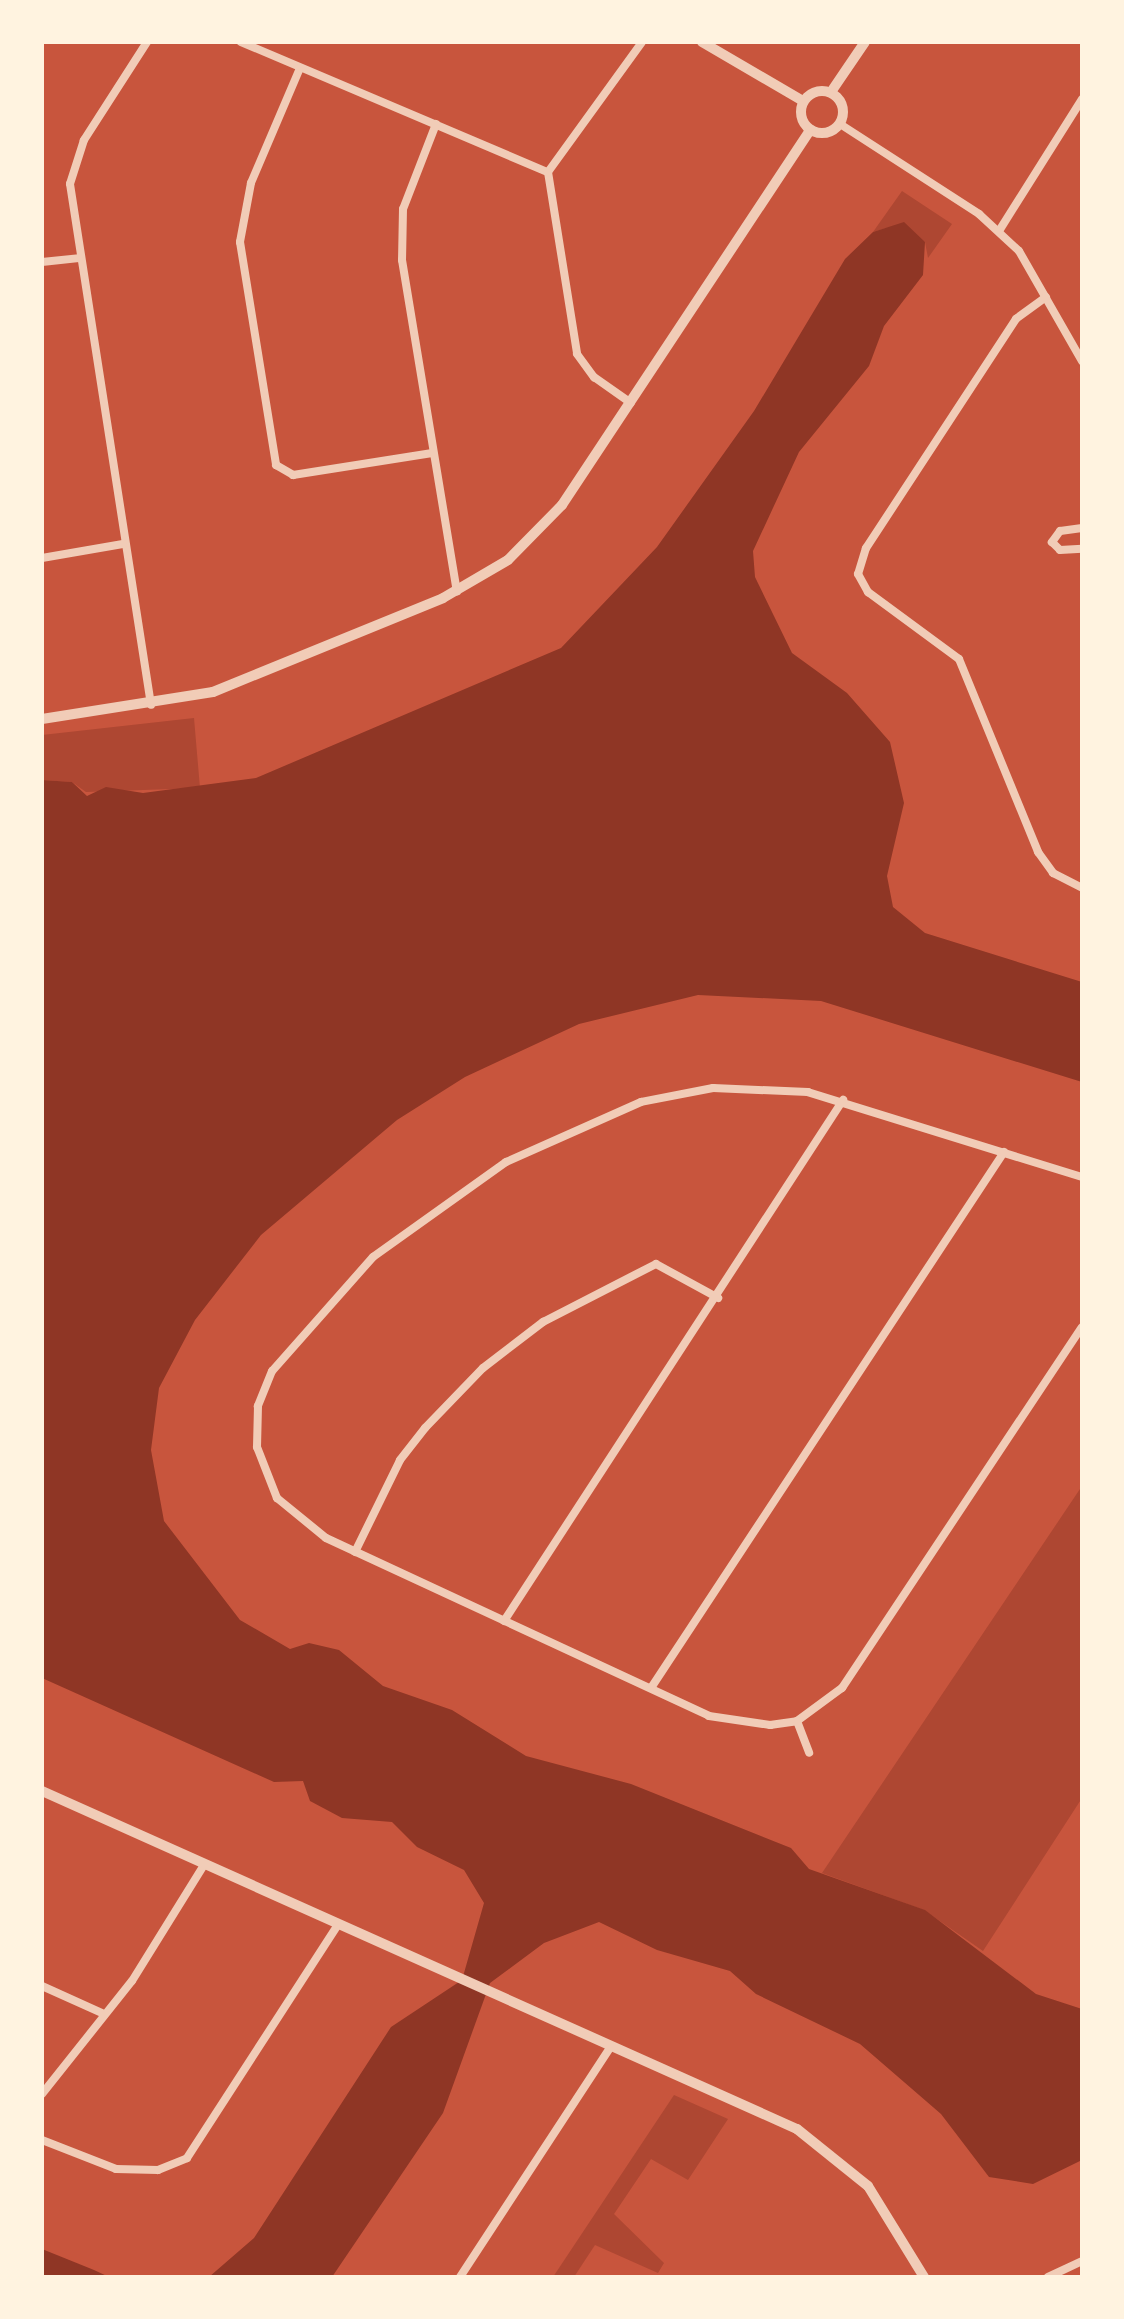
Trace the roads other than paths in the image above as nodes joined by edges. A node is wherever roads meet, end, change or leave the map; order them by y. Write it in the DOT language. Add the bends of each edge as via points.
graph roads {
  1 [pos="147,42"];
  2 [pos="241,42"];
  3 [pos="642,42"];
  4 [pos="702,42"];
  5 [pos="865,42"];
  6 [pos="300,68"];
  7 [pos="831,92"];
  8 [pos="1082,99"];
  9 [pos="803,101"];
  10 [pos="436,124"];
  11 [pos="840,124"];
  12 [pos="810,130"];
  13 [pos="548,172"];
  14 [pos="999,231"];
  15 [pos="79,258"];
  16 [pos="42,262"];
  17 [pos="1046,297"];
  18 [pos="1082,361"];
  19 [pos="631,403"];
  20 [pos="432,453"];
  21 [pos="1082,528"];
  22 [pos="123,544"];
  23 [pos="1082,549"];
  24 [pos="42,558"];
  25 [pos="457,591"];
  26 [pos="151,705"];
  27 [pos="42,719"];
  28 [pos="1082,888"];
  29 [pos="843,1100"];
  30 [pos="1004,1152"];
  31 [pos="1082,1177"];
  32 [pos="718,1298"];
  33 [pos="1082,1327"];
  34 [pos="355,1552"];
  35 [pos="504,1621"];
  36 [pos="651,1688"];
  37 [pos="797,1721"];
  38 [pos="809,1753"];
  39 [pos="42,1791"];
  40 [pos="204,1865"];
  41 [pos="337,1926"];
  42 [pos="42,1986"];
  43 [pos="102,2013"];
  44 [pos="610,2048"];
  45 [pos="42,2094"];
  46 [pos="42,2140"];
  47 [pos="1082,2261"];
  48 [pos="460,2277"];
  49 [pos="924,2277"];
  50 [pos="1048,2277"];
  1 -- 15 [label="street" via="78,153 70,195"];
  2 -- 6 [label="street"];
  3 -- 13 [label="street"];
  4 -- 9 [label="street"];
  5 -- 7 [label="street"];
  6 -- 10 [label="street"];
  6 -- 20 [label="street" via="251,183 240,242 276,465 293,475"];
  7 -- 9 [label="street" via="819,90"];
  7 -- 11 [label="street" via="841,103"];
  8 -- 14 [label="street"];
  9 -- 12 [label="street"];
  10 -- 13 [label="street"];
  10 -- 20 [label="street" via="401,227"];
  11 -- 12 [label="street" via="822,133"];
  11 -- 14 [label="street"];
  12 -- 19 [label="street"];
  13 -- 19 [label="street" via="577,354 594,377"];
  14 -- 17 [label="street"];
  15 -- 16 [label="street"];
  15 -- 22 [label="street"];
  17 -- 18 [label="street"];
  17 -- 28 [label="street" via="1016,319 866,548 858,574 868,592 959,659 1038,852 1053,873"];
  19 -- 25 [label="street" via="546,526"];
  20 -- 25 [label="street"];
  21 -- 23 [label="street" via="1060,531 1052,542 1060,550"];
  22 -- 24 [label="street"];
  22 -- 26 [label="street"];
  25 -- 26 [label="street" via="213,692"];
  26 -- 27 [label="street"];
  29 -- 30 [label="street"];
  29 -- 32 [label="street"];
  29 -- 34 [label="street" via="738,1087 641,1102 506,1162 373,1257 281,1357 256,1425 260,1465 277,1498 302,1523"];
  30 -- 31 [label="street"];
  30 -- 36 [label="street"];
  32 -- 34 [label="street" via="656,1264 543,1322 483,1368 425,1428 400,1460"];
  32 -- 35 [label="street"];
  33 -- 37 [label="street" via="842,1688"];
  34 -- 35 [label="street"];
  35 -- 36 [label="street"];
  36 -- 37 [label="street" via="736,1724"];
  37 -- 38 [label="street"];
  39 -- 40 [label="street"];
  40 -- 41 [label="street"];
  40 -- 43 [label="street" via="132,1981"];
  41 -- 44 [label="street"];
  41 -- 46 [label="street" via="187,2158 158,2170 116,2169"];
  42 -- 43 [label="street"];
  43 -- 45 [label="street"];
  44 -- 48 [label="street"];
  44 -- 49 [label="street" via="776,2118 835,2154 883,2203"];
  47 -- 50 [label="street"];
}
